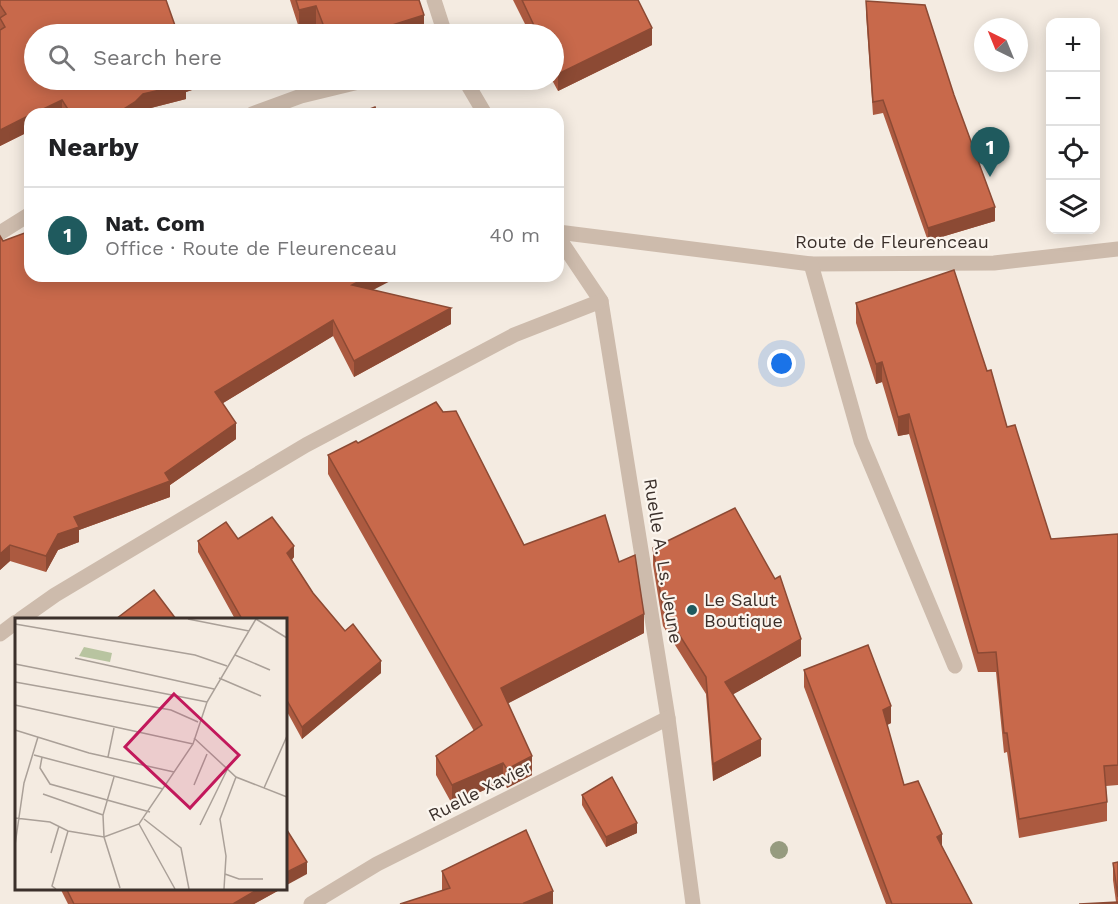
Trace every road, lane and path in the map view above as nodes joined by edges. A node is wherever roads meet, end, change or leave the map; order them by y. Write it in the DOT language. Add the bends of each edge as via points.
graph roads {
  1 [pos="434,0"];
  2 [pos="442,24"];
  3 [pos="326,90"];
  4 [pos="471,90"];
  5 [pos="268,108"];
  6 [pos="481,108"];
  7 [pos="24,218"];
  8 [pos="0,233"];
  9 [pos="564,233"];
  10 [pos="564,246"];
  11 [pos="1118,249"];
  12 [pos="811,264"];
  13 [pos="601,301"];
  14 [pos="22,618"];
  15 [pos="15,623"];
  16 [pos="0,634"];
  17 [pos="955,666"];
  18 [pos="668,718"];
  19 [pos="311,904"];
  20 [pos="693,904"];
  1 -- 2 [label="street"];
  3 -- 5 [label="street"];
  4 -- 6 [label="street"];
  7 -- 8 [label="street"];
  9 -- 12 [label="street, Route de Fleurenceau"];
  10 -- 13 [label="street, Ruelle A. Ls. Jeune"];
  11 -- 12 [label="street, Route de Fleurenceau" via="994,263"];
  12 -- 17 [label="street" via="861,441"];
  13 -- 14 [label="street" via="514,335 306,445"];
  13 -- 18 [label="street, Ruelle A. Ls. Jeune"];
  15 -- 16 [label="street"];
  18 -- 19 [label="street, Ruelle Xavier" via="376,864"];
  18 -- 20 [label="street, Ruelle A. Ls. Jeune"];
}
